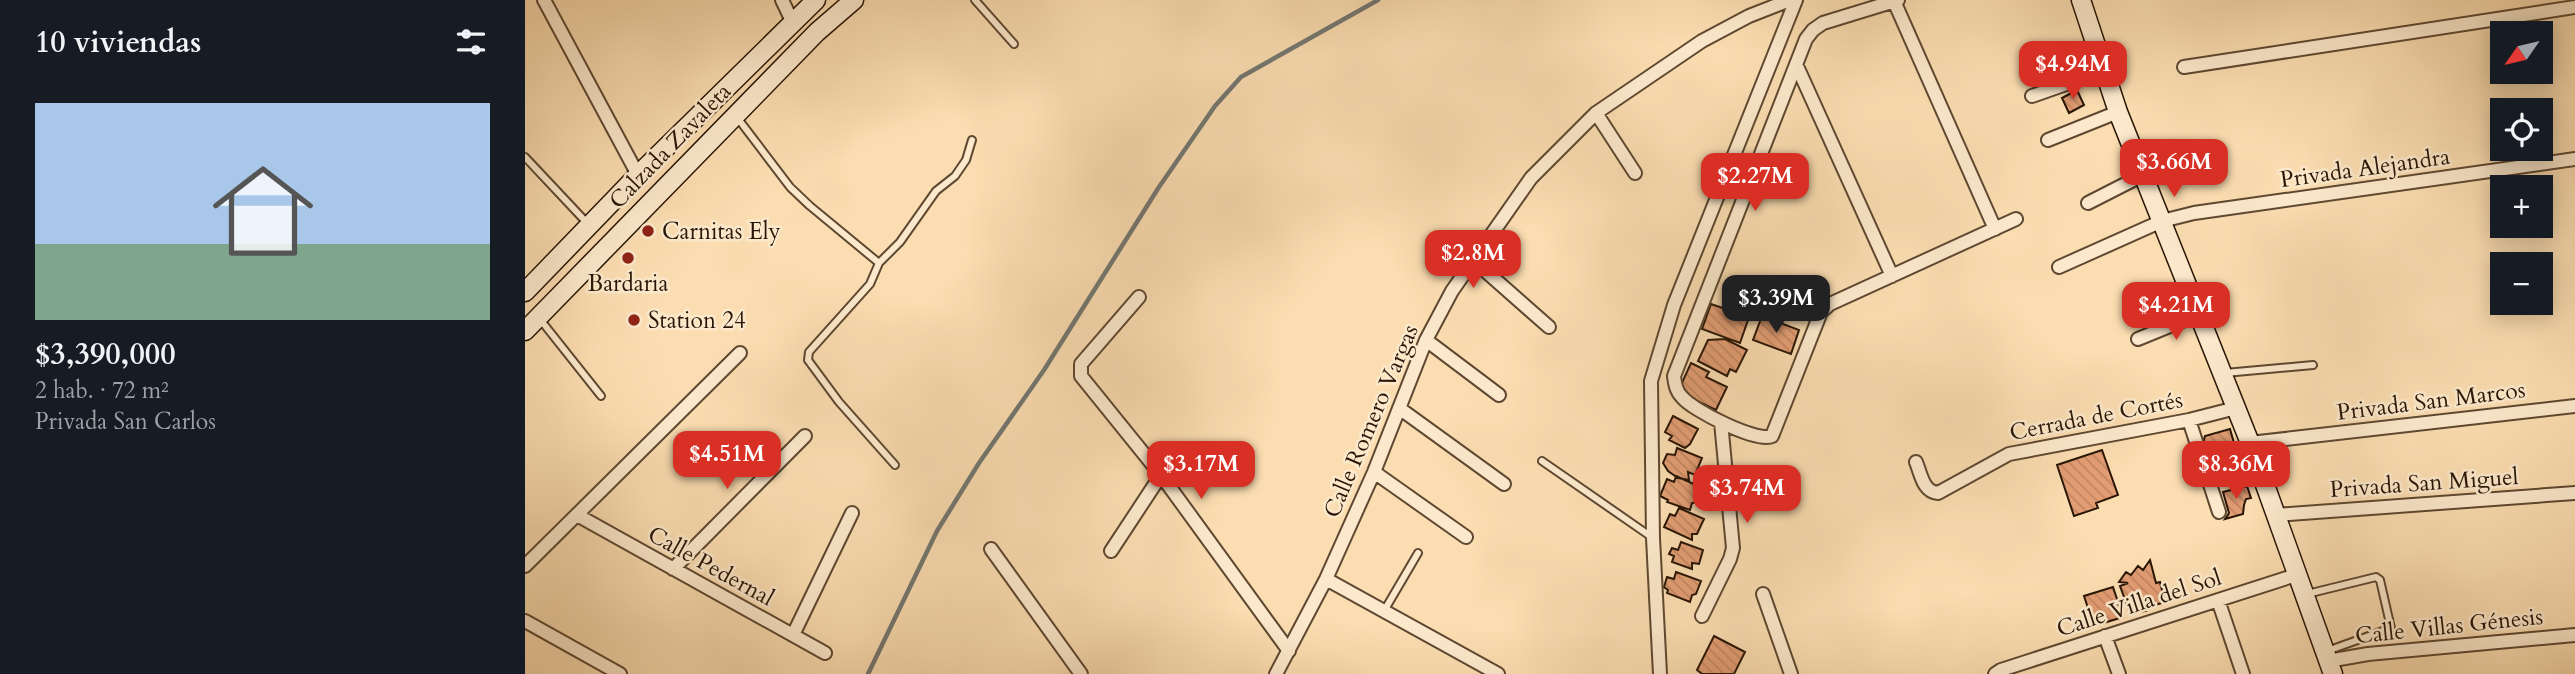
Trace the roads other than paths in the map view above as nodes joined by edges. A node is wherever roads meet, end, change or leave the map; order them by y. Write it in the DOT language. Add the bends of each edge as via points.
graph roads {
  1 [pos="544,0"];
  2 [pos="782,0"];
  3 [pos="816,0"];
  4 [pos="854,0"];
  5 [pos="975,0"];
  6 [pos="1790,0"];
  7 [pos="1796,0"];
  8 [pos="2081,0"];
  9 [pos="1896,1"];
  10 [pos="2533,6"];
  11 [pos="2575,7"];
  12 [pos="792,22"];
  13 [pos="1014,44"];
  14 [pos="1795,64"];
  15 [pos="2183,67"];
  16 [pos="2103,71"];
  17 [pos="2032,96"];
  18 [pos="2118,112"];
  19 [pos="1596,113"];
  20 [pos="735,114"];
  21 [pos="2048,139"];
  22 [pos="972,140"];
  23 [pos="525,157"];
  24 [pos="2575,159"];
  25 [pos="1635,173"];
  26 [pos="638,175"];
  27 [pos="2143,175"];
  28 [pos="2088,203"];
  29 [pos="2016,219"];
  30 [pos="2162,221"];
  31 [pos="589,225"];
  32 [pos="1995,229"];
  33 [pos="1472,260"];
  34 [pos="880,263"];
  35 [pos="2059,267"];
  36 [pos="1892,276"];
  37 [pos="525,292"];
  38 [pos="1139,297"];
  39 [pos="2199,314"];
  40 [pos="538,318"];
  41 [pos="1549,327"];
  42 [pos="525,331"];
  43 [pos="1426,340"];
  44 [pos="2138,340"];
  45 [pos="740,353"];
  46 [pos="2313,365"];
  47 [pos="2222,373"];
  48 [pos="1499,395"];
  49 [pos="601,396"];
  50 [pos="2575,406"];
  51 [pos="1399,408"];
  52 [pos="2236,408"];
  53 [pos="2189,420"];
  54 [pos="1721,422"];
  55 [pos="805,436"];
  56 [pos="2250,443"];
  57 [pos="1542,461"];
  58 [pos="1916,462"];
  59 [pos="895,465"];
  60 [pos="1374,472"];
  61 [pos="1161,475"];
  62 [pos="1504,484"];
  63 [pos="2575,493"];
  64 [pos="2219,512"];
  65 [pos="852,513"];
  66 [pos="577,515"];
  67 [pos="2276,515"];
  68 [pos="1466,537"];
  69 [pos="1653,538"];
  70 [pos="991,549"];
  71 [pos="1111,551"];
  72 [pos="1418,553"];
  73 [pos="525,566"];
  74 [pos="673,569"];
  75 [pos="2296,575"];
  76 [pos="1326,579"];
  77 [pos="1763,594"];
  78 [pos="2303,595"];
  79 [pos="2218,600"];
  80 [pos="1384,611"];
  81 [pos="1702,617"];
  82 [pos="525,621"];
  83 [pos="793,635"];
  84 [pos="2575,635"];
  85 [pos="2105,636"];
  86 [pos="1289,651"];
  87 [pos="825,653"];
  88 [pos="2330,667"];
  89 [pos="620,674"];
  90 [pos="1081,674"];
  91 [pos="1276,674"];
  92 [pos="1498,674"];
  93 [pos="1660,674"];
  94 [pos="1791,674"];
  95 [pos="1995,674"];
  96 [pos="2119,674"];
  97 [pos="2243,674"];
  1 -- 26 [label="street, Calzada Zavaleta"];
  2 -- 12 [label="street"];
  3 -- 12 [label="main road, Calzada Zavaleta"];
  4 -- 20 [label="main road, Calzada Zavaleta"];
  5 -- 13 [label="lane"];
  6 -- 19 [label="street, Calle Romero Vargas" via="1702,41"];
  7 -- 69 [label="street" via="1681,288 1651,381"];
  8 -- 16 [label="main road"];
  9 -- 14 [label="street" via="1823,23 1806,39"];
  9 -- 32 [label="street"];
  10 -- 11 [label="street"];
  10 -- 15 [label="street"];
  12 -- 26 [label="main road, Calzada Zavaleta"];
  14 -- 36 [label="street"];
  14 -- 54 [label="street" via="1674,376 1679,395"];
  16 -- 17 [label="street"];
  16 -- 18 [label="main road"];
  18 -- 21 [label="street"];
  18 -- 27 [label="main road"];
  19 -- 25 [label="street"];
  19 -- 33 [label="street, Calle Romero Vargas" via="1531,178"];
  20 -- 34 [label="lane" via="790,187"];
  20 -- 40 [label="main road, Calzada Zavaleta"];
  22 -- 34 [label="lane" via="955,176 936,191"];
  23 -- 31 [label="lane"];
  24 -- 30 [label="street, Privada Alejandra"];
  26 -- 31 [label="main road, Calzada Zavaleta"];
  27 -- 28 [label="street"];
  27 -- 30 [label="main road"];
  29 -- 32 [label="street"];
  30 -- 35 [label="street, Privada Alejandra"];
  30 -- 39 [label="main road"];
  31 -- 37 [label="main road, Calzada Zavaleta"];
  32 -- 36 [label="street"];
  33 -- 41 [label="street"];
  33 -- 43 [label="street, Calle Romero Vargas"];
  34 -- 59 [label="lane" via="870,284 809,352 808,360"];
  36 -- 54 [label="street" via="1830,304 1821,313 1772,436 1762,438"];
  38 -- 61 [label="street" via="1081,364 1081,376"];
  39 -- 44 [label="street"];
  39 -- 47 [label="main road"];
  40 -- 42 [label="main road, Calzada Zavaleta"];
  40 -- 49 [label="lane"];
  43 -- 48 [label="street"];
  43 -- 51 [label="street, Calle Romero Vargas"];
  45 -- 66 [label="street"];
  46 -- 47 [label="lane"];
  47 -- 52 [label="main road"];
  50 -- 56 [label="street, Privada San Marcos"];
  51 -- 60 [label="street, Calle Romero Vargas"];
  51 -- 62 [label="street"];
  52 -- 53 [label="street, Cerrada de Cortés"];
  52 -- 56 [label="main road"];
  53 -- 58 [label="street, Cerrada de Cortés" via="2009,454 1938,493 1927,489"];
  53 -- 64 [label="street"];
  54 -- 81 [label="street" via="1733,548"];
  55 -- 74 [label="street"];
  56 -- 67 [label="main road"];
  57 -- 69 [label="lane"];
  60 -- 68 [label="street"];
  60 -- 76 [label="street, Calle Romero Vargas"];
  61 -- 71 [label="street"];
  61 -- 86 [label="street"];
  63 -- 67 [label="street, Privada San Miguel"];
  65 -- 83 [label="street"];
  66 -- 73 [label="street"];
  66 -- 74 [label="street, Calle Pedernal"];
  67 -- 75 [label="main road"];
  69 -- 93 [label="street"];
  70 -- 90 [label="street"];
  72 -- 80 [label="lane"];
  74 -- 83 [label="street, Calle Pedernal"];
  75 -- 78 [label="main road"];
  75 -- 79 [label="street, Calle Villa del Sol"];
  76 -- 80 [label="street"];
  76 -- 86 [label="street, Calle Romero Vargas"];
  77 -- 94 [label="street"];
  78 -- 88 [label="main road"];
  78 -- 88 [label="lane" via="2376,577 2380,580 2391,628"];
  79 -- 85 [label="street, Calle Villa del Sol"];
  79 -- 97 [label="street"];
  80 -- 92 [label="street"];
  82 -- 89 [label="street"];
  83 -- 87 [label="street, Calle Pedernal"];
  84 -- 88 [label="street, Calle Villas Génesis" via="2368,654"];
  85 -- 95 [label="street, Calle Villa del Sol"];
  85 -- 96 [label="street"];
  86 -- 91 [label="street, Calle Romero Vargas"];
}
